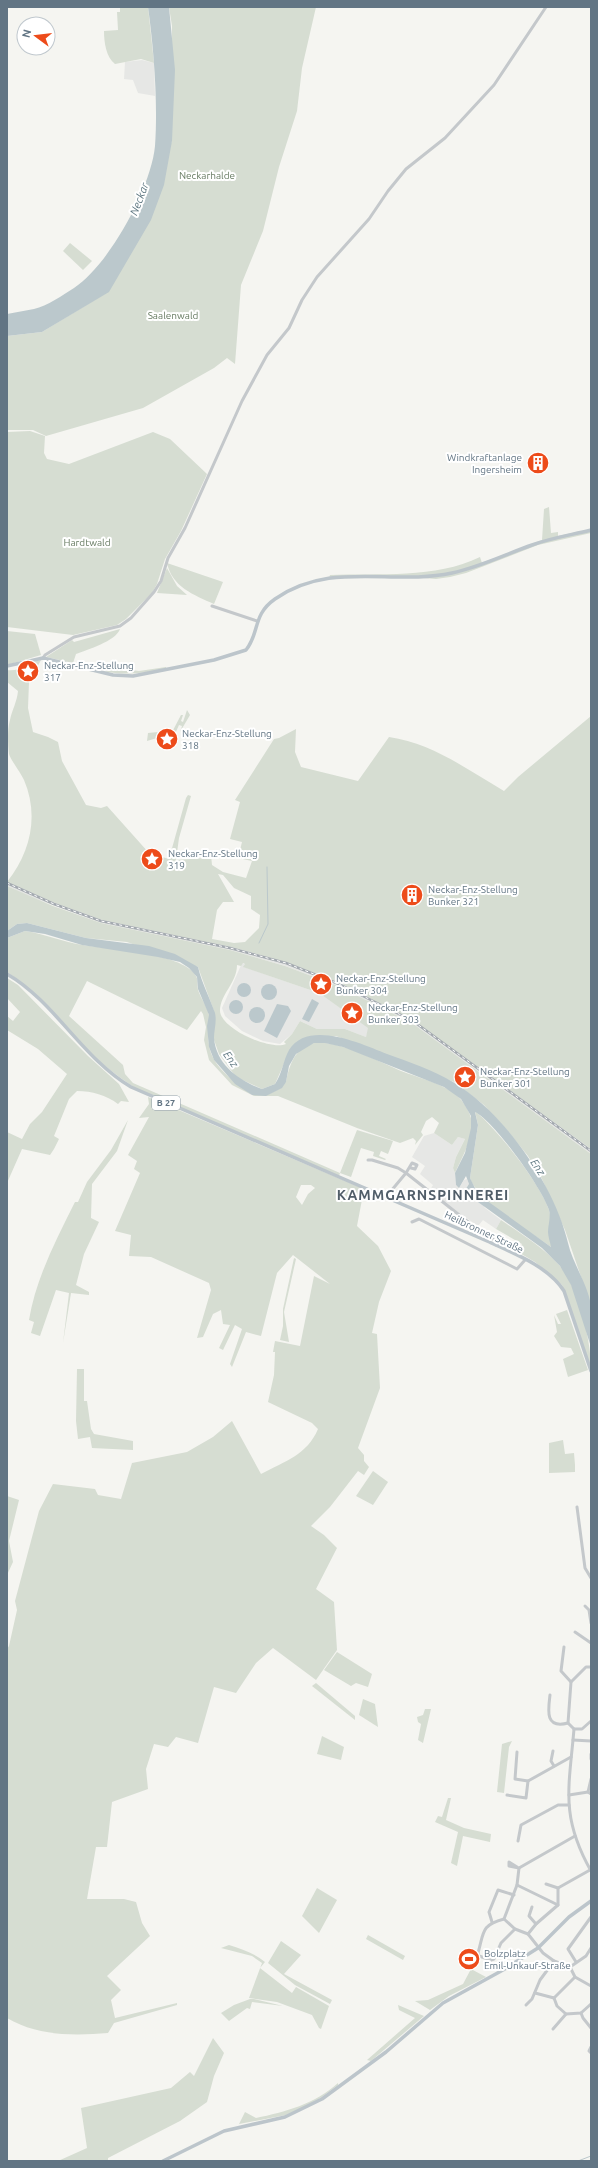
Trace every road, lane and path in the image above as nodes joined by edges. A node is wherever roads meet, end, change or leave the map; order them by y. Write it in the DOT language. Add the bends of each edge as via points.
graph roads {
  1 [pos="546,7"];
  2 [pos="591,530"];
  3 [pos="212,606"];
  4 [pos="257,621"];
  5 [pos="43,658"];
  6 [pos="7,666"];
  7 [pos="7,974"];
  8 [pos="368,1160"];
  9 [pos="411,1168"];
  10 [pos="406,1173"];
  11 [pos="386,1197"];
  12 [pos="412,1222"];
  13 [pos="453,1226"];
  14 [pos="449,1234"];
  15 [pos="496,1245"];
  16 [pos="526,1260"];
  17 [pos="591,1371"];
  18 [pos="577,1507"];
  19 [pos="591,1578"];
  20 [pos="585,1606"];
  21 [pos="591,1623"];
  22 [pos="575,1632"];
  23 [pos="591,1642"];
  24 [pos="564,1647"];
  25 [pos="590,1667"];
  26 [pos="571,1682"];
  27 [pos="550,1695"];
  28 [pos="591,1721"];
  29 [pos="568,1723"];
  30 [pos="574,1729"];
  31 [pos="573,1740"];
  32 [pos="591,1740"];
  33 [pos="553,1751"];
  34 [pos="517,1752"];
  35 [pos="591,1754"];
  36 [pos="571,1757"];
  37 [pos="591,1758"];
  38 [pos="554,1766"];
  39 [pos="591,1779"];
  40 [pos="528,1781"];
  41 [pos="590,1793"];
  42 [pos="507,1795"];
  43 [pos="569,1795"];
  44 [pos="569,1805"];
  45 [pos="575,1836"];
  46 [pos="518,1841"];
  47 [pos="591,1861"];
  48 [pos="588,1864"];
  49 [pos="591,1870"];
  50 [pos="546,1884"];
  51 [pos="517,1885"];
  52 [pos="558,1888"];
  53 [pos="514,1895"];
  54 [pos="591,1901"];
  55 [pos="558,1904"];
  56 [pos="532,1907"];
  57 [pos="591,1917"];
  58 [pos="504,1918"];
  59 [pos="492,1922"];
  60 [pos="536,1924"];
  61 [pos="515,1929"];
  62 [pos="528,1934"];
  63 [pos="538,1948"];
  64 [pos="591,1948"];
  65 [pos="554,1961"];
  66 [pos="576,1962"];
  67 [pos="570,1967"];
  68 [pos="575,1977"];
  69 [pos="591,1986"];
  70 [pos="535,1993"];
  71 [pos="554,1998"];
  72 [pos="591,2004"];
  73 [pos="526,2006"];
  74 [pos="581,2013"];
  75 [pos="566,2014"];
  76 [pos="591,2028"];
  77 [pos="553,2029"];
  78 [pos="591,2046"];
  79 [pos="590,2052"];
  80 [pos="163,2161"];
  1 -- 5 [label="street" via="494,85 446,138 406,169 369,219 317,277 302,300 289,328 267,355 242,401 154,592 125,623 71,638"];
  2 -- 4 [label="main road" via="533,544 453,573 433,576 325,578 297,587 276,599 262,611"];
  3 -- 4 [label="street"];
  4 -- 5 [label="main road" via="244,651 199,663 126,676"];
  5 -- 6 [label="main road"];
  7 -- 11 [label="main road, Heilbronner Straße / B 27" via="27,988 94,1058 121,1081 147,1095"];
  8 -- 10 [label="street" via="398,1168"];
  9 -- 10 [label="street"];
  10 -- 11 [label="street"];
  10 -- 15 [label="street" via="486,1236 496,1240"];
  11 -- 13 [label="main road, Heilbronner Straße / B 27"];
  12 -- 14 [label="street" via="419,1219"];
  13 -- 14 [label="street"];
  13 -- 15 [label="main road, Heilbronner Straße / B 27"];
  14 -- 16 [label="street" via="517,1269"];
  15 -- 16 [label="main road, Heilbronner Straße / B 27"];
  16 -- 17 [label="main road, Heilbronner Straße / B 27" via="554,1278 564,1291"];
  18 -- 19 [label="street" via="585,1568"];
  20 -- 21 [label="street" via="589,1610"];
  22 -- 23 [label="street"];
  24 -- 26 [label="street" via="561,1671"];
  25 -- 26 [label="street"];
  26 -- 29 [label="street"];
  27 -- 29 [label="street" via="548,1714 551,1721"];
  28 -- 30 [label="street" via="582,1729"];
  29 -- 30 [label="street"];
  30 -- 31 [label="street"];
  31 -- 32 [label="street"];
  31 -- 36 [label="street"];
  33 -- 38 [label="street" via="551,1761"];
  34 -- 40 [label="street" via="515,1778"];
  35 -- 37 [label="street"];
  36 -- 38 [label="street"];
  36 -- 43 [label="street"];
  38 -- 40 [label="street"];
  39 -- 41 [label="street"];
  40 -- 42 [label="street" via="526,1798"];
  41 -- 43 [label="street"];
  43 -- 44 [label="street"];
  44 -- 45 [label="street" via="570,1821"];
  44 -- 46 [label="street" via="558,1805 521,1825"];
  45 -- 48 [label="street"];
  45 -- 51 [label="street" via="518,1867"];
  47 -- 48 [label="street"];
  48 -- 49 [label="street"];
  49 -- 52 [label="street"];
  50 -- 52 [label="street"];
  51 -- 53 [label="street"];
  51 -- 55 [label="street"];
  52 -- 55 [label="street"];
  53 -- 58 [label="street"];
  53 -- 59 [label="street" via="498,1890 489,1912"];
  54 -- 63 [label="main road" via="569,1917"];
  55 -- 60 [label="street"];
  56 -- 60 [label="street" via="529,1916"];
  57 -- 66 [label="street" via="568,1949"];
  58 -- 59 [label="street"];
  58 -- 61 [label="street"];
  59 -- 61 [label="street" via="484,1930 478,1953 479,1956 491,1960 501,1943"];
  60 -- 62 [label="street"];
  61 -- 62 [label="street"];
  62 -- 63 [label="street"];
  63 -- 65 [label="street"];
  63 -- 80 [label="main road" via="443,2003 386,2052 309,2106 285,2117 224,2131"];
  64 -- 66 [label="street" via="586,1956"];
  65 -- 67 [label="street"];
  65 -- 70 [label="street" via="540,1980"];
  66 -- 67 [label="street"];
  67 -- 68 [label="street"];
  68 -- 69 [label="street"];
  68 -- 71 [label="street"];
  70 -- 71 [label="street"];
  70 -- 73 [label="street"];
  71 -- 75 [label="street" via="557,2006"];
  72 -- 74 [label="street"];
  74 -- 75 [label="street"];
  74 -- 76 [label="street"];
  75 -- 77 [label="street"];
  78 -- 79 [label="street"];
}
